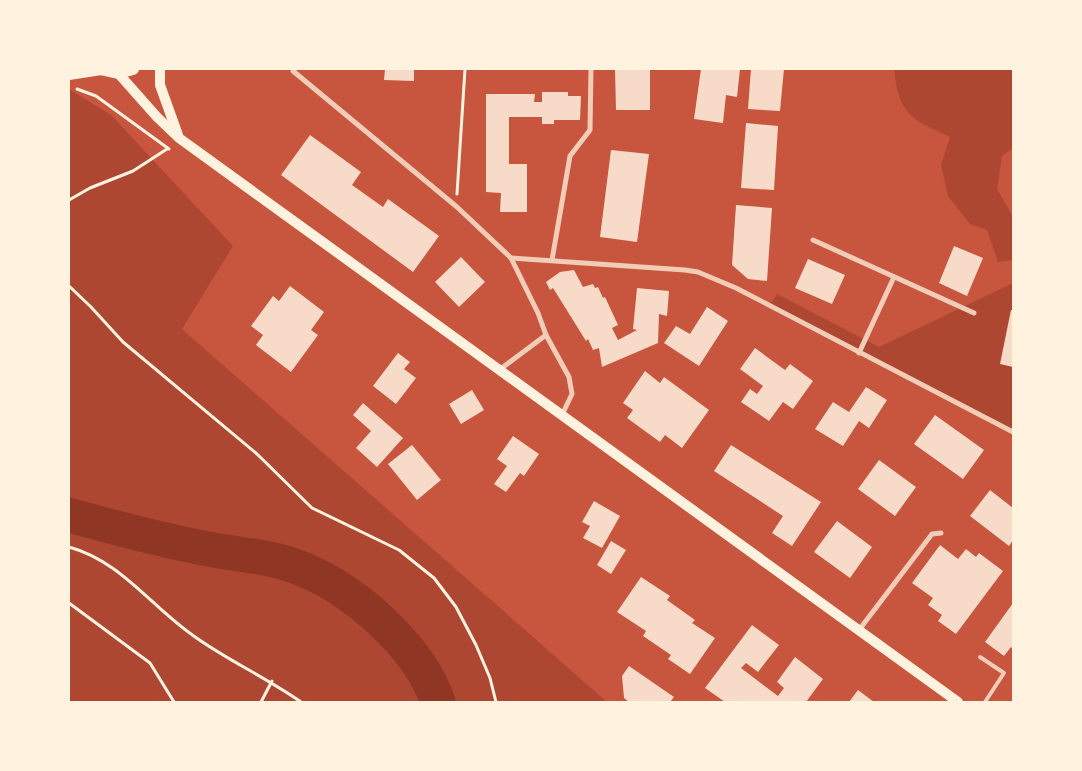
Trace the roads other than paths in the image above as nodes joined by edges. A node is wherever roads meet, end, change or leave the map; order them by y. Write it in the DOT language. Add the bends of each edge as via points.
graph roads {
  1 [pos="101,69"];
  2 [pos="133,69"];
  3 [pos="160,69"];
  4 [pos="591,69"];
  5 [pos="292,71"];
  6 [pos="118,73"];
  7 [pos="70,80"];
  8 [pos="179,138"];
  9 [pos="813,240"];
  10 [pos="511,258"];
  11 [pos="552,260"];
  12 [pos="894,277"];
  13 [pos="974,312"];
  14 [pos="546,335"];
  15 [pos="859,353"];
  16 [pos="499,370"];
  17 [pos="562,415"];
  18 [pos="1013,432"];
  19 [pos="941,534"];
  20 [pos="858,630"];
  21 [pos="980,657"];
  22 [pos="958,702"];
  23 [pos="985,702"];
  1 -- 6 [label="main road"];
  1 -- 7 [label="main road"];
  2 -- 6 [label="main road"];
  3 -- 8 [label="main road" via="160,86"];
  4 -- 11 [label="street" via="590,130 570,156"];
  5 -- 10 [label="street" via="457,207"];
  6 -- 8 [label="main road"];
  8 -- 16 [label="main road"];
  9 -- 12 [label="street"];
  10 -- 11 [label="street"];
  10 -- 14 [label="street"];
  11 -- 15 [label="street" via="698,272 736,288"];
  12 -- 13 [label="street"];
  12 -- 15 [label="street"];
  14 -- 16 [label="street"];
  14 -- 17 [label="street" via="569,377 572,394"];
  15 -- 18 [label="street"];
  16 -- 17 [label="main road"];
  17 -- 20 [label="main road"];
  19 -- 20 [label="street" via="932,534"];
  20 -- 22 [label="main road"];
  21 -- 23 [label="lane" via="1004,673"];
}
